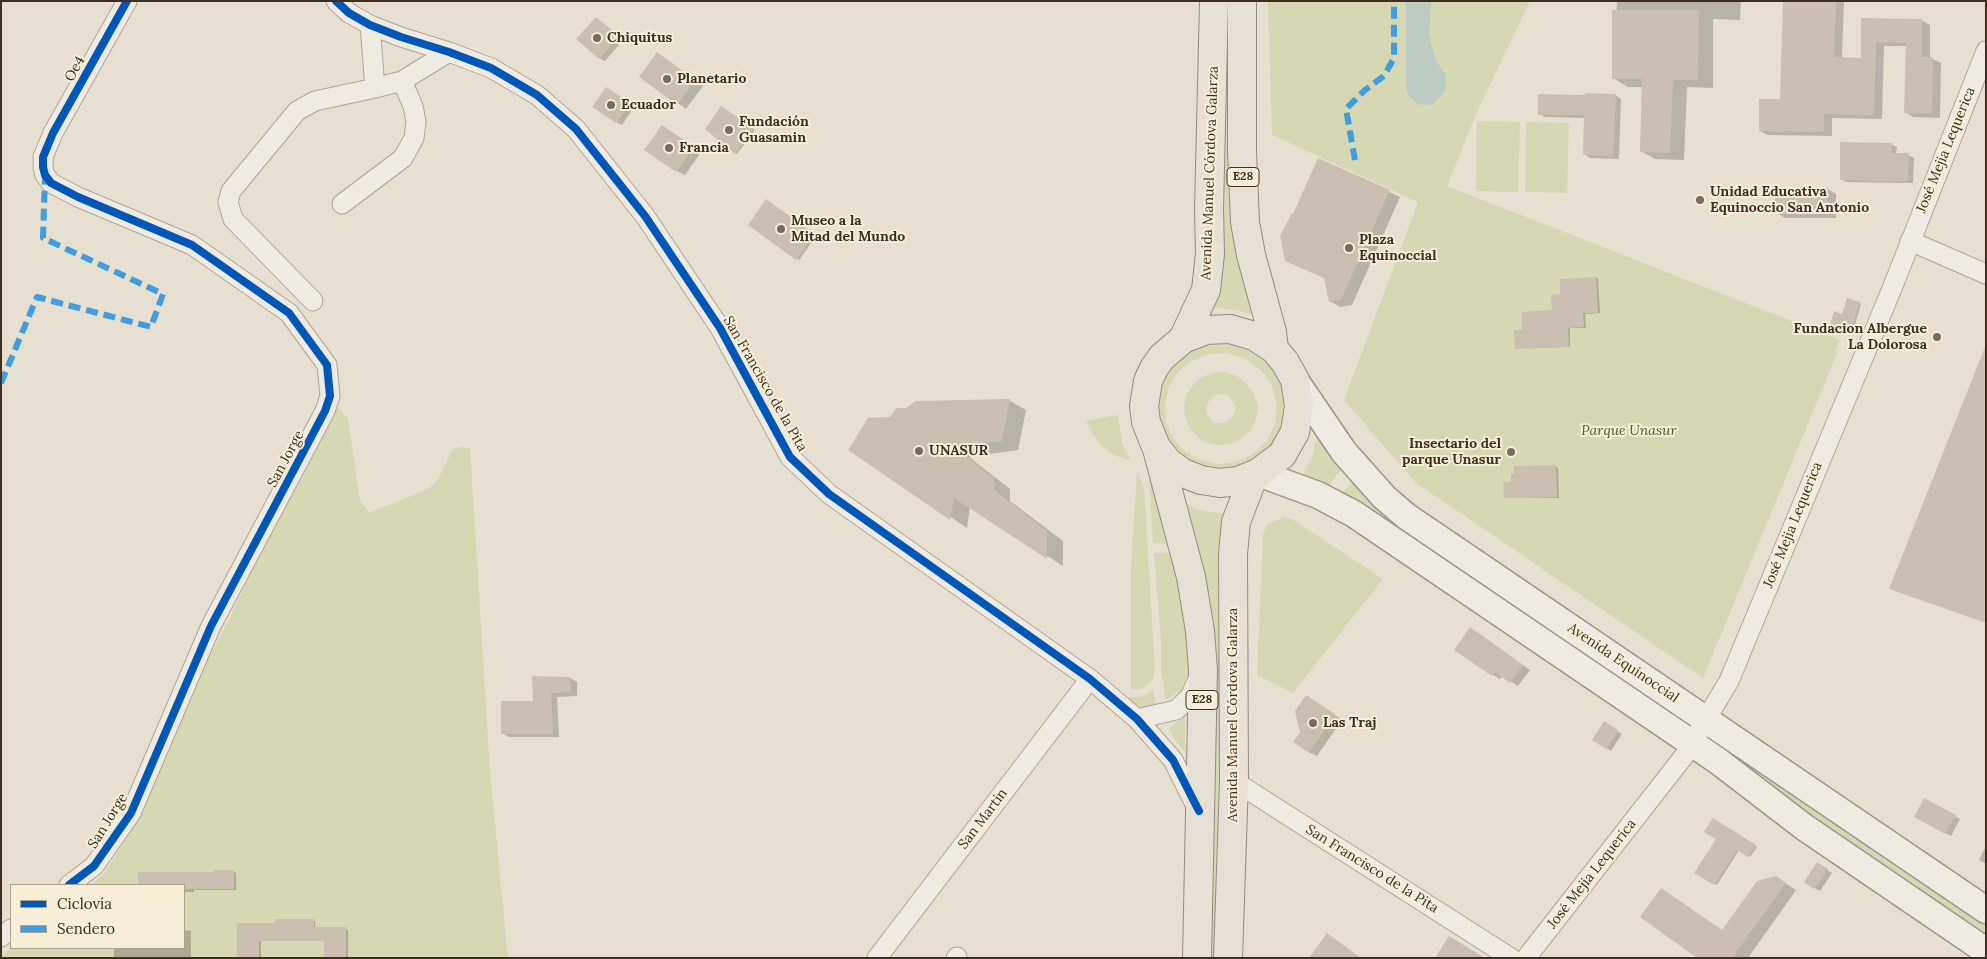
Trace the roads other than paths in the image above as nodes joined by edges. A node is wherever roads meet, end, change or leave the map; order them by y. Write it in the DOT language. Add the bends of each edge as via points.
graph roads {
  1 [pos="127,1"];
  2 [pos="336,1"];
  3 [pos="1214,1"];
  4 [pos="1242,1"];
  5 [pos="370,25"];
  6 [pos="1214,31"];
  7 [pos="1242,31"];
  8 [pos="1986,51"];
  9 [pos="449,52"];
  10 [pos="402,81"];
  11 [pos="376,88"];
  12 [pos="46,149"];
  13 [pos="342,204"];
  14 [pos="1910,242"];
  15 [pos="1986,274"];
  16 [pos="313,301"];
  17 [pos="1184,339"];
  18 [pos="1274,350"];
  19 [pos="1294,380"];
  20 [pos="1156,447"];
  21 [pos="1256,474"];
  22 [pos="1203,670"];
  23 [pos="1090,680"];
  24 [pos="1138,719"];
  25 [pos="1706,719"];
  26 [pos="1691,744"];
  27 [pos="1234,781"];
  28 [pos="1199,812"];
  29 [pos="70,884"];
  30 [pos="1986,910"];
  31 [pos="1986,951"];
  32 [pos="877,958"];
  33 [pos="1197,958"];
  34 [pos="1228,958"];
  35 [pos="1511,958"];
  36 [pos="1526,958"];
  1 -- 12 [label="street, Oe4"];
  2 -- 5 [label="street, San Francisco de la Pita"];
  3 -- 6 [label="main road, Avenida Manuel Córdova Galarza / E28"];
  4 -- 7 [label="main road, Avenida Manuel Córdova Galarza / E28"];
  5 -- 9 [label="street, San Francisco de la Pita"];
  5 -- 11 [label="street"];
  6 -- 7 [label="main road"];
  6 -- 17 [label="main road, Avenida Manuel Córdova Galarza / E28" via="1209,270 1202,302"];
  7 -- 18 [label="main road, Avenida Manuel Córdova Galarza / E28" via="1245,222"];
  8 -- 14 [label="street, José Mejia Lequerica"];
  9 -- 10 [label="street"];
  9 -- 23 [label="street, San Francisco de la Pita" via="491,68 537,95 576,129 645,216 714,320 790,457 829,494"];
  10 -- 11 [label="street"];
  10 -- 13 [label="street" via="413,106 414,138 403,158"];
  11 -- 16 [label="street" via="315,101 297,111 231,190 228,202 233,219"];
  12 -- 29 [label="street, San Jorge" via="43,166 51,183 192,246 288,313 327,365 330,396 326,411 211,626 131,812 94,866"];
  14 -- 15 [label="street"];
  14 -- 25 [label="street, José Mejia Lequerica" via="1729,681"];
  17 -- 18 [label="main road, E28" via="1206,330 1230,329 1254,336"];
  17 -- 20 [label="main road, E28" via="1162,357 1148,381 1144,406 1146,422"];
  18 -- 19 [label="main road, E28"];
  19 -- 21 [label="main road, E28" via="1299,406 1294,432 1282,455"];
  19 -- 25 [label="main road, Avenida Equinoccial" via="1344,452 1406,516"];
  20 -- 21 [label="main road, E28" via="1168,462 1201,480 1220,483"];
  20 -- 22 [label="main road, E28" via="1191,577"];
  21 -- 26 [label="main road, Avenida Equinoccial" via="1318,495 1354,514"];
  21 -- 27 [label="main road, Avenida Manuel Córdova Galarza / E28" via="1236,522 1233,554"];
  22 -- 24 [label="street" via="1190,697 1176,710"];
  22 -- 28 [label="main road, E28"];
  23 -- 24 [label="street, San Francisco de la Pita"];
  23 -- 32 [label="street, San Martin"];
  24 -- 28 [label="street, San Francisco de la Pita" via="1173,760"];
  25 -- 26 [label="street, José Mejia Lequerica"];
  25 -- 30 [label="main road, Avenida Equinoccial"];
  26 -- 31 [label="main road, Avenida Equinoccial"];
  26 -- 36 [label="street, José Mejia Lequerica"];
  27 -- 34 [label="main road, Avenida Manuel Córdova Galarza / E28"];
  27 -- 35 [label="street, San Francisco de la Pita"];
  28 -- 33 [label="main road, E28"];
}
